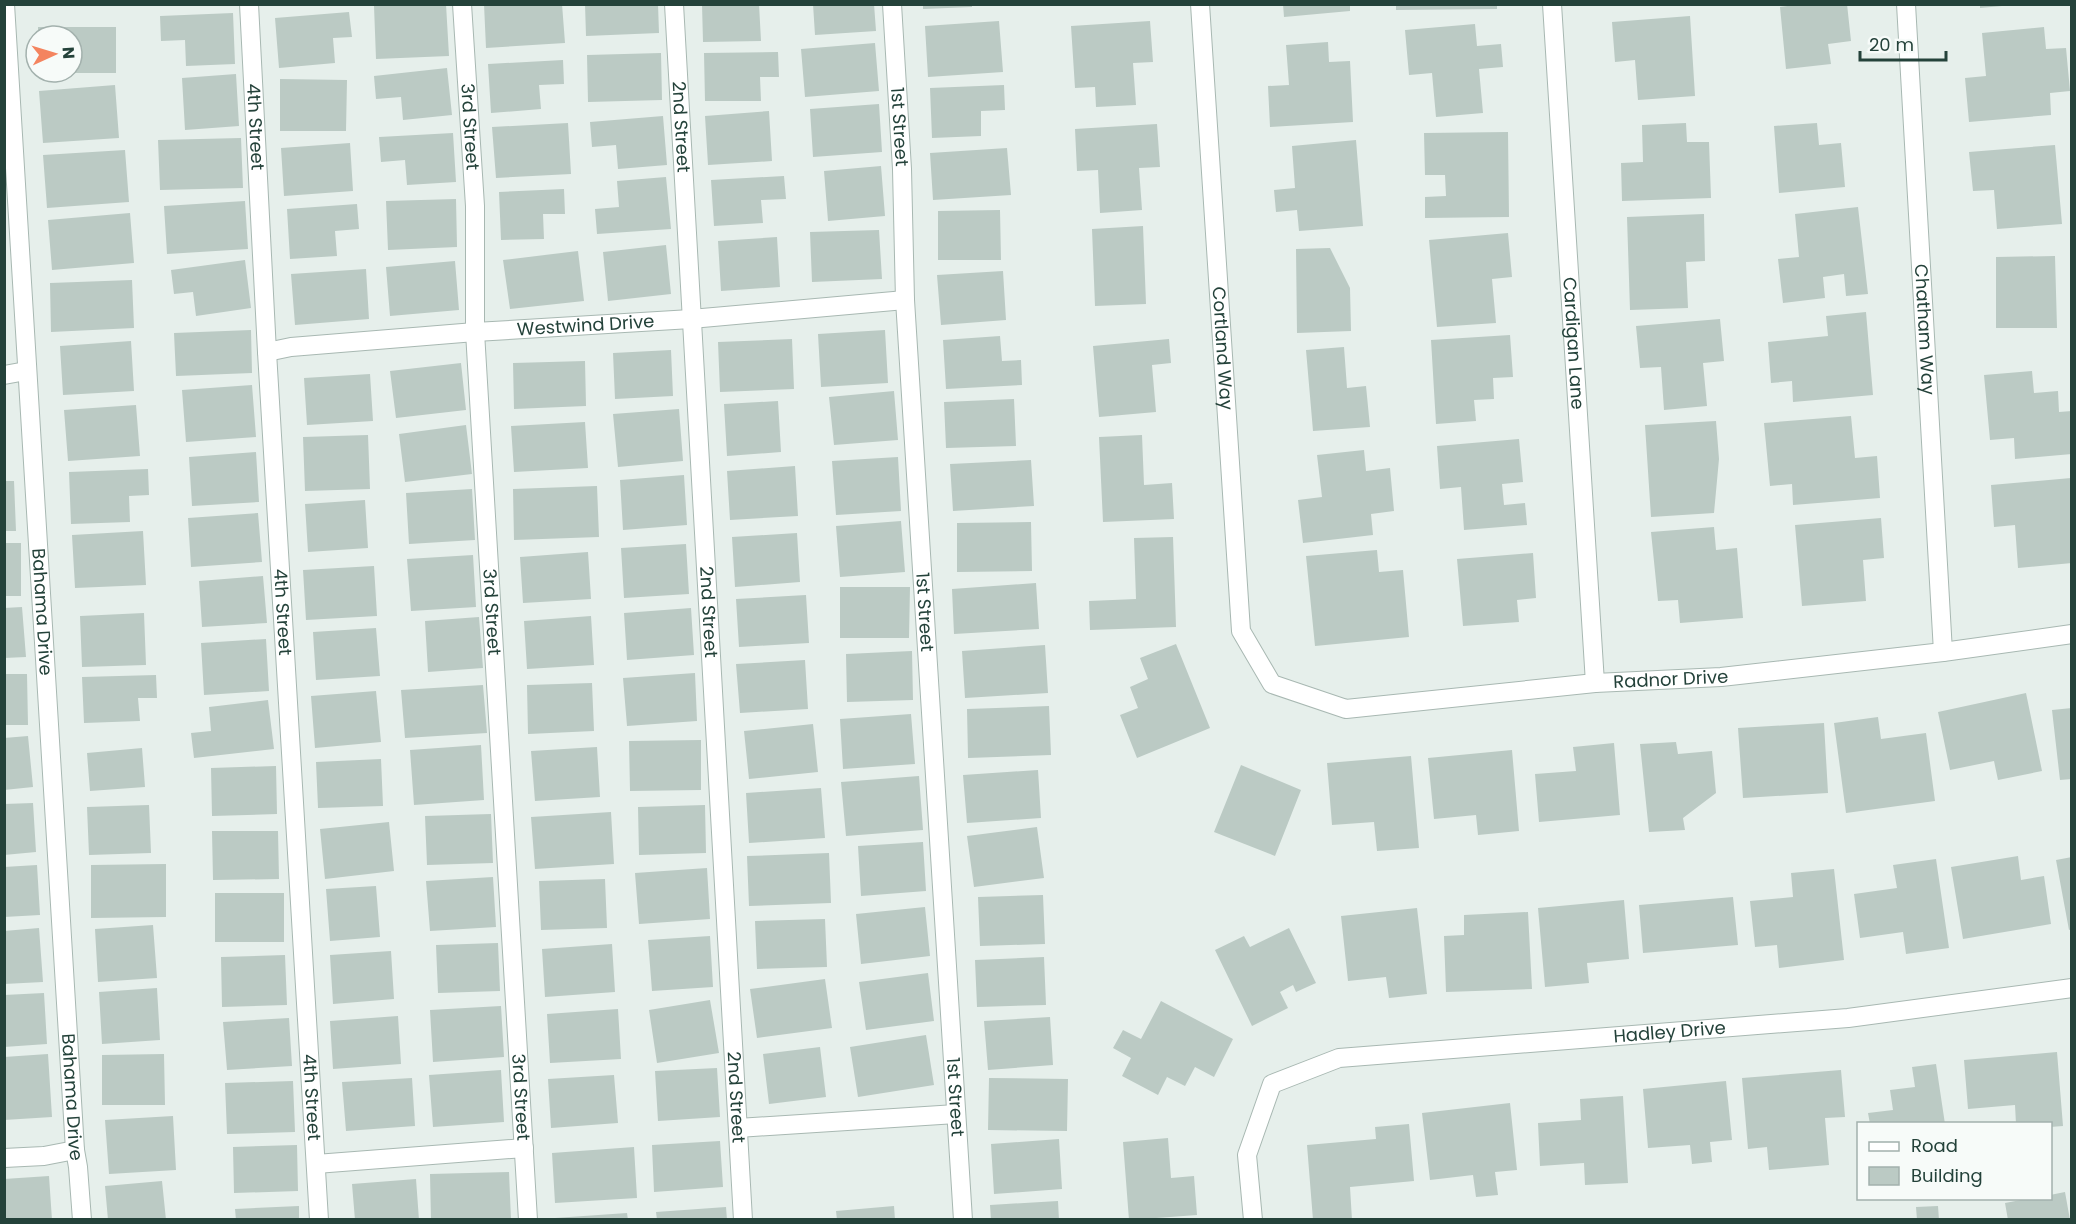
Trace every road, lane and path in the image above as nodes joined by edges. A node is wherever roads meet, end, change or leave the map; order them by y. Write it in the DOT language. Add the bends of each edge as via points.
graph roads {
  1 [pos="5,4"];
  2 [pos="249,4"];
  3 [pos="462,4"];
  4 [pos="674,4"];
  5 [pos="892,4"];
  6 [pos="1200,4"];
  7 [pos="1552,4"];
  8 [pos="1906,4"];
  9 [pos="905,300"];
  10 [pos="691,319"];
  11 [pos="475,332"];
  12 [pos="267,352"];
  13 [pos="26,371"];
  14 [pos="4,375"];
  15 [pos="2072,634"];
  16 [pos="1943,652"];
  17 [pos="1595,683"];
  18 [pos="1272,684"];
  19 [pos="2072,988"];
  20 [pos="956,1114"];
  21 [pos="738,1128"];
  22 [pos="524,1148"];
  23 [pos="75,1150"];
  24 [pos="4,1158"];
  25 [pos="316,1164"];
  26 [pos="82,1220"];
  27 [pos="319,1220"];
  28 [pos="528,1220"];
  29 [pos="743,1220"];
  30 [pos="963,1220"];
  31 [pos="1253,1220"];
  1 -- 13 [label="street, Bahama Drive"];
  2 -- 12 [label="street, 4th Street"];
  3 -- 11 [label="street, 3rd Street" via="475,206"];
  4 -- 10 [label="street, 2nd Street"];
  5 -- 9 [label="street, 1st Street"];
  6 -- 18 [label="street, Cortland Way" via="1241,631"];
  7 -- 17 [label="street, Cardigan Lane"];
  8 -- 16 [label="street, Chatham Way"];
  9 -- 10 [label="street, Westwind Drive"];
  9 -- 20 [label="street, 1st Street"];
  10 -- 11 [label="street, Westwind Drive"];
  10 -- 21 [label="street, 2nd Street"];
  11 -- 12 [label="street, Westwind Drive"];
  11 -- 22 [label="street, 3rd Street"];
  12 -- 25 [label="street, 4th Street"];
  13 -- 14 [label="street"];
  13 -- 23 [label="street, Bahama Drive"];
  15 -- 16 [label="street, Radnor Drive"];
  16 -- 17 [label="street, Radnor Drive" via="1721,677"];
  17 -- 18 [label="street, Radnor Drive" via="1346,709"];
  19 -- 31 [label="street, Hadley Drive" via="1848,1018 1339,1058 1272,1084 1247,1155"];
  20 -- 21 [label="street"];
  20 -- 30 [label="street, 1st Street"];
  21 -- 29 [label="street, 2nd Street"];
  22 -- 25 [label="street"];
  22 -- 28 [label="street, 3rd Street"];
  23 -- 24 [label="street"];
  23 -- 26 [label="street, Bahama Drive"];
  25 -- 27 [label="street, 4th Street"];
}
